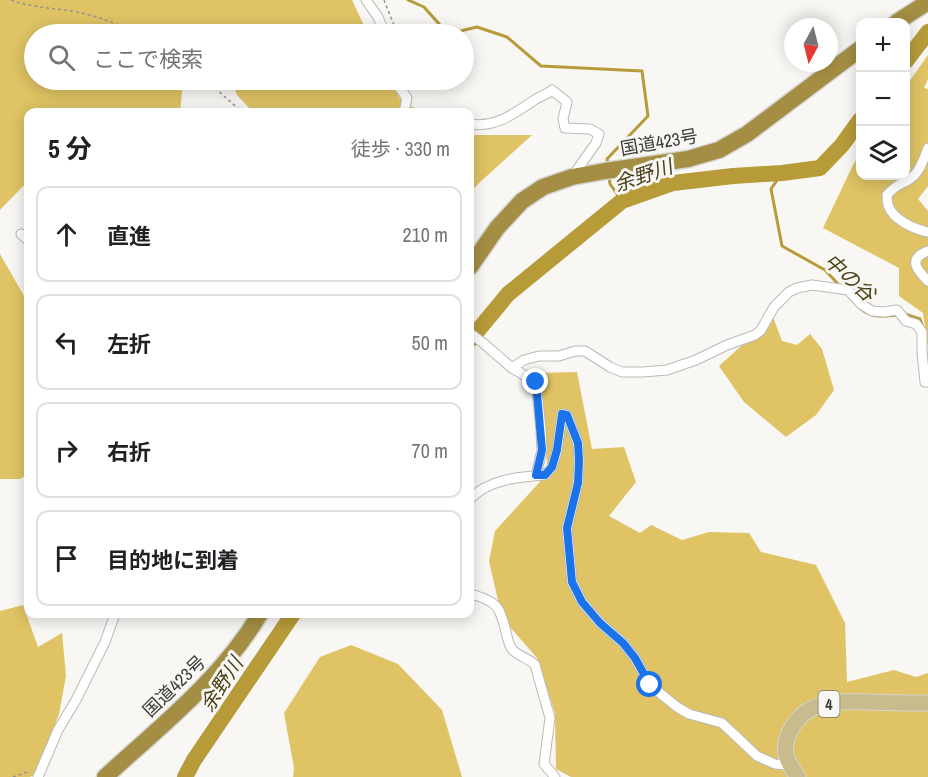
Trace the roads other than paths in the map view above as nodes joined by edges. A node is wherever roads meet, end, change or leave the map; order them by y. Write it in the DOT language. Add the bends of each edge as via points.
graph roads {
  1 [pos="366,0"];
  2 [pos="926,6"];
  3 [pos="904,18"];
  4 [pos="381,24"];
  5 [pos="856,53"];
  6 [pos="401,90"];
  7 [pos="405,108"];
  8 [pos="474,125"];
  9 [pos="928,148"];
  10 [pos="572,177"];
  11 [pos="928,232"];
  12 [pos="928,251"];
  13 [pos="474,261"];
  14 [pos="928,281"];
  15 [pos="474,336"];
  16 [pos="512,368"];
  17 [pos="928,382"];
  18 [pos="536,475"];
  19 [pos="474,496"];
  20 [pos="474,595"];
  21 [pos="114,618"];
  22 [pos="258,618"];
  23 [pos="928,703"];
  24 [pos="793,771"];
  25 [pos="38,777"];
  26 [pos="105,777"];
  27 [pos="555,777"];
  1 -- 4 [label="street"];
  2 -- 3 [label="highway"];
  5 -- 10 [label="highway, 国道423号" via="747,134 719,150 688,159"];
  6 -- 7 [label="street" via="407,98"];
  8 -- 10 [label="street" via="509,117 552,90 567,102 565,128 590,129 598,135"];
  9 -- 11 [label="street" via="913,177 894,186 887,195 895,216"];
  10 -- 13 [label="highway, 国道423号" via="543,187 522,201"];
  12 -- 14 [label="street" via="916,260 917,270"];
  15 -- 16 [label="street"];
  16 -- 17 [label="street" via="539,356 585,351 622,372 667,370 755,335 789,292 812,285 848,290 872,311 897,309 906,321 916,324 922,332"];
  16 -- 18 [label="street" via="536,382 542,450"];
  18 -- 19 [label="street" via="510,478 485,487"];
  18 -- 24 [label="street" via="545,475 552,467 562,414 567,415 578,443 579,461 567,528 572,582 582,602 623,643 650,685 677,707 722,723 757,756"];
  20 -- 27 [label="street" via="495,604 513,652 535,665 549,718 544,764"];
  21 -- 25 [label="street"];
  22 -- 26 [label="highway, 国道423号" via="196,695"];
  23 -- 24 [label="main road, 4" via="837,702 808,710 789,733 785,746 786,759"];
}
